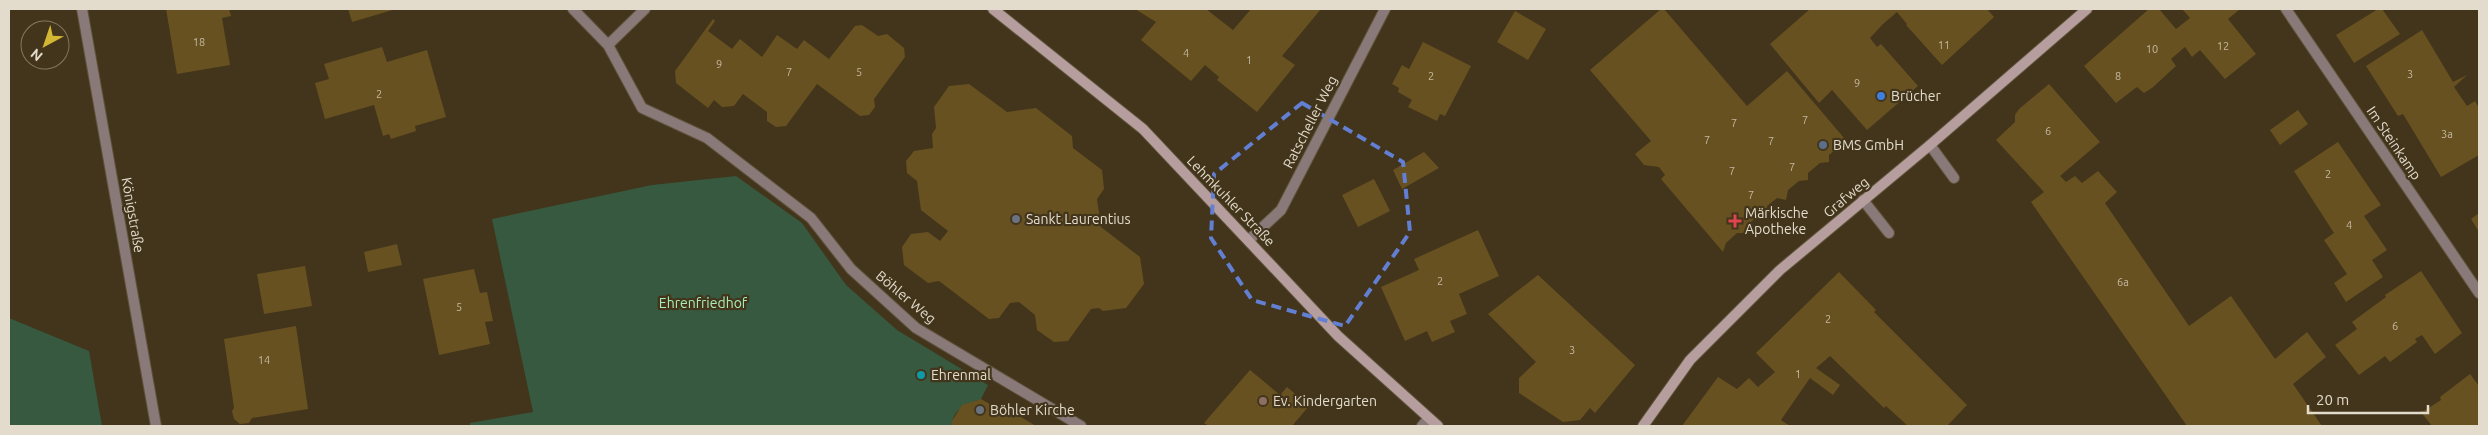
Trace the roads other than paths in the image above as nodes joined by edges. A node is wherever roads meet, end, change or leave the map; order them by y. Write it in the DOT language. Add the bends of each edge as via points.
graph roads {
  1 [pos="82,9"];
  2 [pos="573,9"];
  3 [pos="645,9"];
  4 [pos="992,9"];
  5 [pos="1385,9"];
  6 [pos="2087,9"];
  7 [pos="2286,9"];
  8 [pos="608,45"];
  9 [pos="1930,145"];
  10 [pos="1954,178"];
  11 [pos="1863,200"];
  12 [pos="1889,233"];
  13 [pos="1250,239"];
  14 [pos="2479,293"];
  15 [pos="1425,423"];
  16 [pos="156,426"];
  17 [pos="1081,426"];
  18 [pos="1438,426"];
  19 [pos="1643,426"];
  1 -- 16 [label="street, Königstraße"];
  2 -- 8 [label="street, Böhler Weg"];
  3 -- 8 [label="street"];
  4 -- 13 [label="street, Lehmkuhler Straße" via="1143,129"];
  5 -- 13 [label="street, Ratscheller Weg" via="1281,210"];
  6 -- 9 [label="street, Grafweg"];
  7 -- 14 [label="street, Im Steinkamp"];
  8 -- 17 [label="street, Böhler Weg" via="642,108 707,138 811,218 850,269 916,328"];
  9 -- 10 [label="street"];
  9 -- 11 [label="street, Grafweg"];
  11 -- 12 [label="street"];
  11 -- 19 [label="street, Grafweg" via="1780,270 1690,360"];
  13 -- 15 [label="street, Lehmkuhler Straße" via="1338,336"];
  15 -- 18 [label="street, Lehmkuhler Straße"];
}
